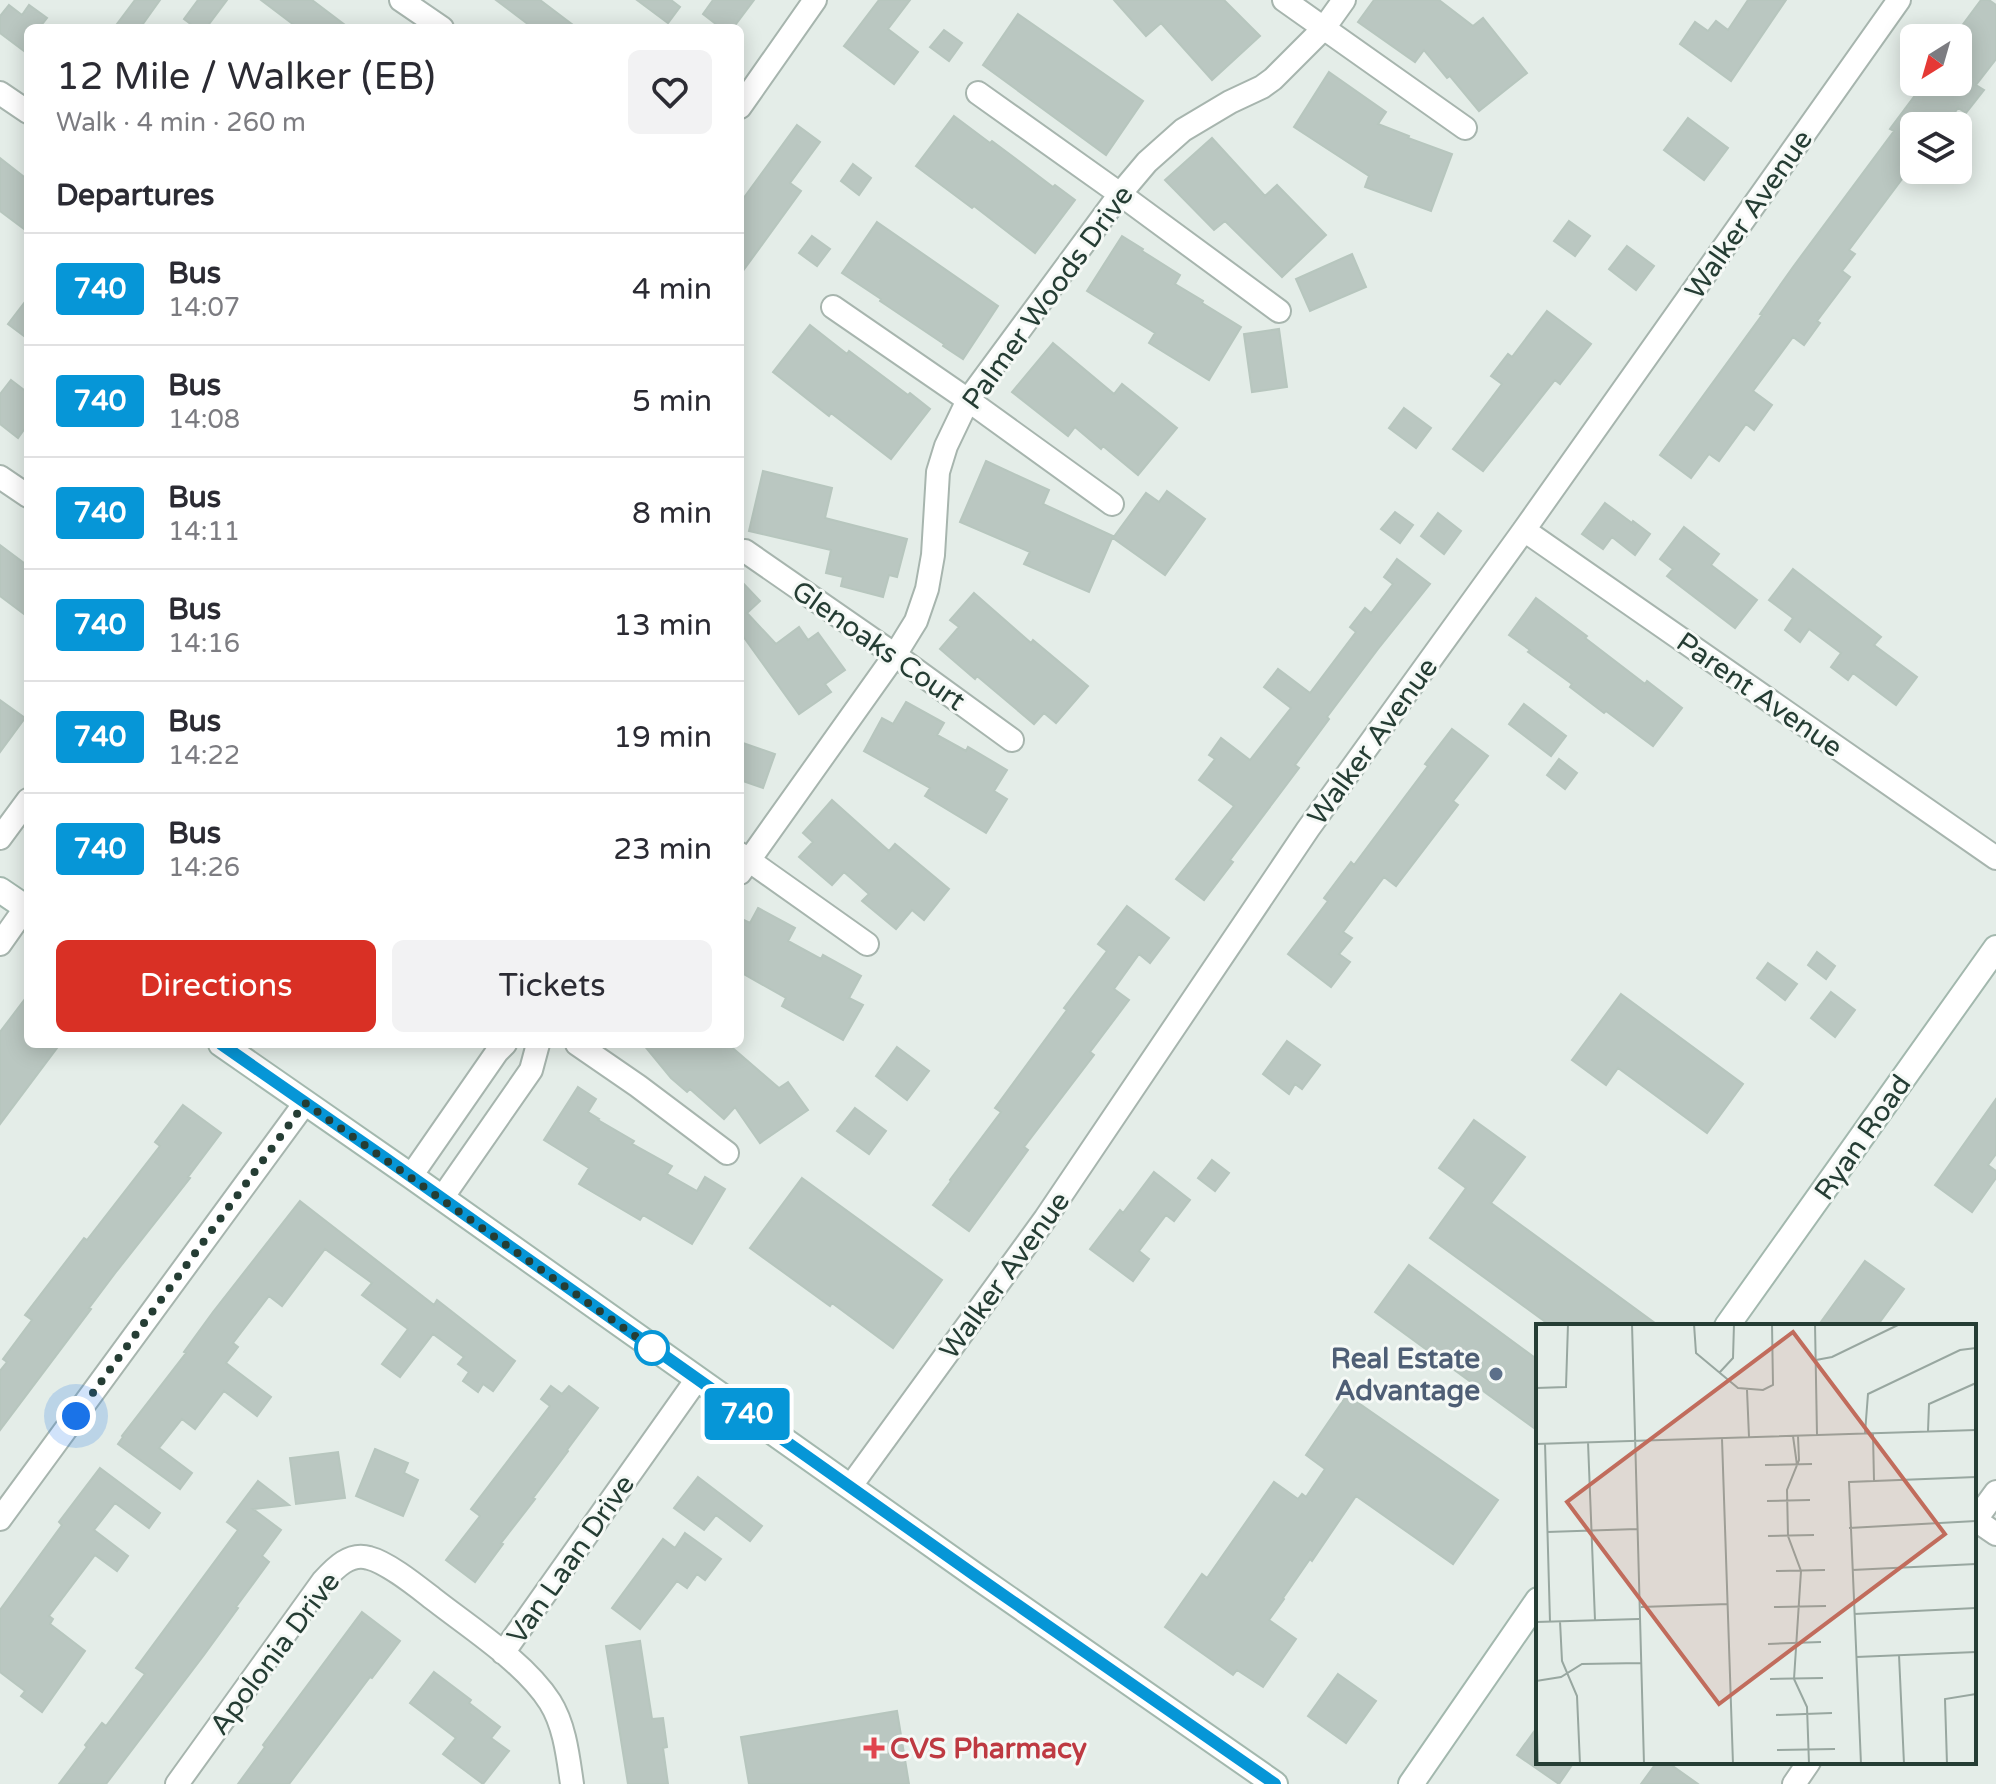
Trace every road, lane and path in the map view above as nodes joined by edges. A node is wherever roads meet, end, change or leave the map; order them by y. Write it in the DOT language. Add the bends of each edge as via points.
graph roads {
  1 [pos="401,0"];
  2 [pos="815,0"];
  3 [pos="1284,0"];
  4 [pos="1344,0"];
  5 [pos="1899,0"];
  6 [pos="436,24"];
  7 [pos="1324,28"];
  8 [pos="0,93"];
  9 [pos="978,93"];
  10 [pos="744,101"];
  11 [pos="24,109"];
  12 [pos="1465,128"];
  13 [pos="1120,194"];
  14 [pos="833,307"];
  15 [pos="1279,311"];
  16 [pos="968,400"];
  17 [pos="0,477"];
  18 [pos="24,493"];
  19 [pos="1112,504"];
  20 [pos="1524,530"];
  21 [pos="745,551"];
  22 [pos="895,655"];
  23 [pos="1012,740"];
  24 [pos="24,805"];
  25 [pos="0,838"];
  26 [pos="1996,858"];
  27 [pos="744,862"];
  28 [pos="744,864"];
  29 [pos="0,890"];
  30 [pos="24,906"];
  31 [pos="24,912"];
  32 [pos="0,944"];
  33 [pos="867,944"];
  34 [pos="1996,948"];
  35 [pos="227,1048"];
  36 [pos="501,1048"];
  37 [pos="537,1048"];
  38 [pos="583,1048"];
  39 [pos="305,1103"];
  40 [pos="727,1153"];
  41 [pos="411,1176"];
  42 [pos="442,1198"];
  43 [pos="1728,1324"];
  44 [pos="697,1379"];
  45 [pos="850,1487"];
  46 [pos="1996,1492"];
  47 [pos="1976,1517"];
  48 [pos="0,1519"];
  49 [pos="1976,1521"];
  50 [pos="1996,1534"];
  51 [pos="1536,1603"];
  52 [pos="503,1653"];
  53 [pos="1808,1764"];
  54 [pos="177,1784"];
  55 [pos="572,1784"];
  56 [pos="1275,1784"];
  57 [pos="1411,1784"];
  58 [pos="1794,1784"];
  1 -- 6 [label="street"];
  2 -- 10 [label="street"];
  3 -- 7 [label="street"];
  4 -- 7 [label="street, Palmer Woods Drive"];
  5 -- 20 [label="street, Walker Avenue"];
  7 -- 12 [label="street"];
  7 -- 13 [label="street, Palmer Woods Drive" via="1262,87 1183,130"];
  8 -- 11 [label="street"];
  9 -- 13 [label="street"];
  13 -- 15 [label="street"];
  13 -- 16 [label="street, Palmer Woods Drive"];
  14 -- 16 [label="street"];
  16 -- 19 [label="street"];
  16 -- 22 [label="street, Palmer Woods Drive" via="938,472 927,589 916,621"];
  17 -- 18 [label="street"];
  20 -- 26 [label="street, Parent Avenue"];
  20 -- 45 [label="street, Walker Avenue" via="1308,829 1045,1219"];
  21 -- 22 [label="street, Glenoaks Court"];
  22 -- 23 [label="street, Glenoaks Court"];
  22 -- 27 [label="street, Palmer Woods Drive"];
  24 -- 25 [label="street"];
  28 -- 33 [label="street"];
  29 -- 30 [label="main road"];
  31 -- 32 [label="street"];
  34 -- 43 [label="main road, Ryan Road"];
  35 -- 39 [label="main road"];
  36 -- 41 [label="street"];
  37 -- 42 [label="street" via="531,1070"];
  38 -- 40 [label="street"];
  39 -- 41 [label="main road"];
  39 -- 48 [label="street"];
  41 -- 42 [label="main road"];
  42 -- 44 [label="main road"];
  44 -- 45 [label="main road"];
  44 -- 52 [label="street, Van Laan Drive"];
  45 -- 56 [label="main road"];
  46 -- 47 [label="street"];
  49 -- 50 [label="street"];
  51 -- 57 [label="main road"];
  52 -- 54 [label="street, Apolonia Drive" via="385,1566 368,1557 352,1557 323,1581"];
  52 -- 55 [label="street, Van Laan Drive" via="551,1703 563,1731"];
  53 -- 58 [label="street"];
}
